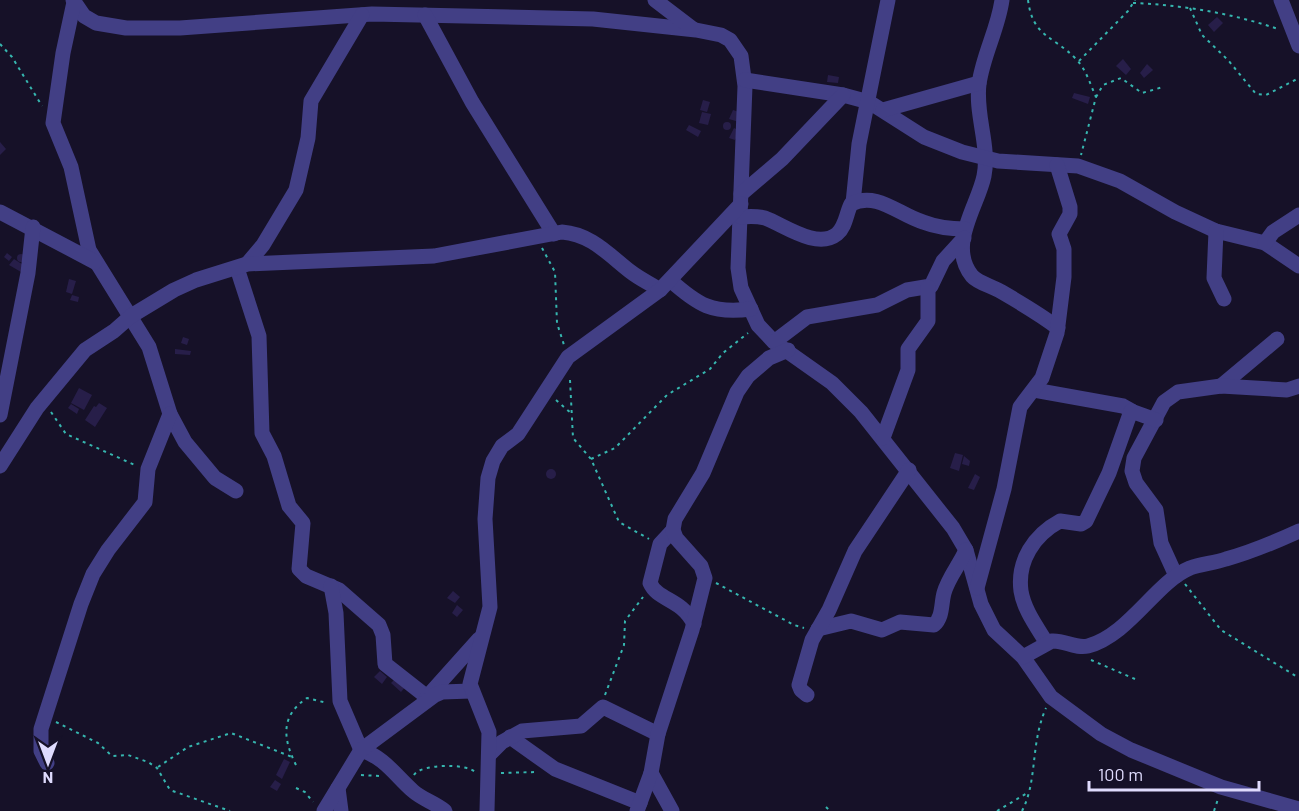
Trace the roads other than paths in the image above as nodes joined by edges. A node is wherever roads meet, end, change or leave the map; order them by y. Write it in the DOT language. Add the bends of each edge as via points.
graph roads {
  1 [pos="350,0"];
  2 [pos="655,0"];
  3 [pos="888,0"];
  4 [pos="1002,0"];
  5 [pos="1281,0"];
  6 [pos="73,1"];
  7 [pos="425,15"];
  8 [pos="357,16"];
  9 [pos="696,30"];
  10 [pos="1296,39"];
  11 [pos="745,80"];
  12 [pos="979,83"];
  13 [pos="843,95"];
  14 [pos="876,106"];
  15 [pos="986,158"];
  16 [pos="1057,165"];
  17 [pos="853,203"];
  18 [pos="741,205"];
  19 [pos="0,212"];
  20 [pos="1299,215"];
  21 [pos="33,227"];
  22 [pos="1216,231"];
  23 [pos="554,234"];
  24 [pos="964,234"];
  25 [pos="1265,243"];
  26 [pos="95,262"];
  27 [pos="242,266"];
  28 [pos="1299,266"];
  29 [pos="665,285"];
  30 [pos="928,287"];
  31 [pos="1224,299"];
  32 [pos="750,309"];
  33 [pos="131,316"];
  34 [pos="1058,328"];
  35 [pos="1277,339"];
  36 [pos="774,342"];
  37 [pos="788,350"];
  38 [pos="1221,386"];
  39 [pos="1299,386"];
  40 [pos="1034,390"];
  41 [pos="1132,411"];
  42 [pos="170,414"];
  43 [pos="0,415"];
  44 [pos="1156,420"];
  45 [pos="883,438"];
  46 [pos="0,466"];
  47 [pos="909,470"];
  48 [pos="236,491"];
  49 [pos="673,530"];
  50 [pos="1299,531"];
  51 [pos="966,549"];
  52 [pos="1176,576"];
  53 [pos="332,586"];
  54 [pos="977,590"];
  55 [pos="694,624"];
  56 [pos="818,629"];
  57 [pos="483,634"];
  58 [pos="1046,642"];
  59 [pos="1023,657"];
  60 [pos="471,691"];
  61 [pos="807,695"];
  62 [pos="426,699"];
  63 [pos="658,734"];
  64 [pos="510,737"];
  65 [pos="361,750"];
  66 [pos="490,754"];
  67 [pos="47,763"];
  68 [pos="651,773"];
  69 [pos="338,788"];
  70 [pos="639,807"];
  71 [pos="320,808"];
  72 [pos="1299,809"];
  73 [pos="341,811"];
  74 [pos="445,811"];
  75 [pos="487,811"];
  76 [pos="672,811"];
  1 -- 8 [label="street"];
  2 -- 9 [label="street"];
  3 -- 14 [label="street"];
  4 -- 12 [label="street"];
  5 -- 10 [label="street"];
  6 -- 8 [label="street" via="84,16 96,23 126,28"];
  6 -- 26 [label="street" via="53,123 71,167"];
  7 -- 8 [label="street"];
  7 -- 9 [label="street" via="593,19"];
  7 -- 23 [label="street" via="472,102"];
  8 -- 27 [label="street" via="311,101 296,190 263,246"];
  9 -- 11 [label="street" via="730,40 741,56"];
  11 -- 13 [label="street"];
  11 -- 18 [label="street"];
  12 -- 14 [label="street"];
  12 -- 15 [label="street"];
  13 -- 14 [label="street"];
  13 -- 18 [label="street"];
  14 -- 15 [label="street" via="924,137"];
  14 -- 17 [label="street" via="856,158"];
  15 -- 16 [label="street"];
  15 -- 24 [label="street" via="981,189"];
  16 -- 22 [label="street" via="1078,166 1120,181"];
  16 -- 34 [label="street" via="1070,207 1059,234 1064,266"];
  17 -- 18 [label="street" via="843,227 823,239 763,218"];
  17 -- 24 [label="street" via="877,201 922,222"];
  18 -- 29 [label="street"];
  18 -- 32 [label="street" via="738,268"];
  19 -- 21 [label="street"];
  20 -- 25 [label="street" via="1273,232"];
  21 -- 26 [label="street"];
  21 -- 43 [label="street" via="28,273"];
  22 -- 25 [label="street"];
  22 -- 31 [label="street" via="1214,278"];
  23 -- 27 [label="street" via="434,256"];
  23 -- 29 [label="street" via="579,234 633,274"];
  24 -- 30 [label="street"];
  24 -- 34 [label="street" via="966,262 973,278"];
  25 -- 28 [label="street"];
  26 -- 33 [label="street"];
  27 -- 33 [label="street" via="174,290"];
  27 -- 53 [label="street" via="259,336 262,433 274,456 289,506 303,523 300,569 306,576"];
  29 -- 32 [label="street" via="716,311"];
  29 -- 57 [label="street" via="568,357 518,434 502,446 488,478 485,519 490,607"];
  30 -- 36 [label="street" via="907,290 877,305 807,317"];
  30 -- 45 [label="street" via="928,321 908,349 908,370"];
  32 -- 36 [label="street"];
  33 -- 42 [label="street" via="149,347"];
  33 -- 46 [label="street" via="85,350 39,405"];
  34 -- 40 [label="street" via="1042,378"];
  35 -- 38 [label="street"];
  36 -- 37 [label="street"];
  37 -- 45 [label="street" via="846,396"];
  37 -- 49 [label="street" via="762,364 737,392 713,453 675,519"];
  38 -- 39 [label="street" via="1287,390"];
  38 -- 44 [label="street" via="1178,392 1164,402"];
  40 -- 41 [label="street"];
  40 -- 54 [label="street" via="1020,407 1004,489"];
  41 -- 44 [label="street"];
  41 -- 58 [label="street" via="1086,521 1060,521 1030,544 1021,591 1031,619"];
  42 -- 48 [label="street" via="202,465"];
  42 -- 67 [label="street" via="147,477 145,502 93,574 44,718 40,740"];
  44 -- 52 [label="street" via="1134,458 1132,471 1156,510 1161,543"];
  45 -- 47 [label="street"];
  47 -- 51 [label="street"];
  47 -- 56 [label="street" via="855,551"];
  49 -- 55 [label="street" via="705,574"];
  49 -- 55 [label="street" via="660,544 650,583 658,594 684,608"];
  50 -- 52 [label="street"];
  51 -- 54 [label="street"];
  51 -- 56 [label="street" via="944,591 934,625 900,622 882,630 851,621"];
  52 -- 58 [label="street" via="1145,608 1101,640 1083,647 1057,640"];
  53 -- 62 [label="street" via="381,628 385,664"];
  53 -- 65 [label="street" via="340,701"];
  54 -- 59 [label="street" via="999,637"];
  55 -- 63 [label="street"];
  56 -- 61 [label="street" via="800,685"];
  57 -- 60 [label="street" via="471,675"];
  57 -- 62 [label="street"];
  58 -- 59 [label="street"];
  59 -- 72 [label="street" via="1051,697 1101,734 1221,787"];
  60 -- 62 [label="street" via="442,692"];
  60 -- 66 [label="street" via="489,732"];
  62 -- 65 [label="street"];
  63 -- 64 [label="street" via="603,706 581,726 534,729"];
  63 -- 68 [label="street"];
  64 -- 66 [label="street"];
  64 -- 70 [label="street" via="555,769"];
  65 -- 69 [label="street"];
  65 -- 74 [label="street" via="383,760 415,793"];
  66 -- 75 [label="street" via="482,773"];
  68 -- 70 [label="street"];
  68 -- 76 [label="street"];
  69 -- 71 [label="street"];
  69 -- 73 [label="street"];
}
